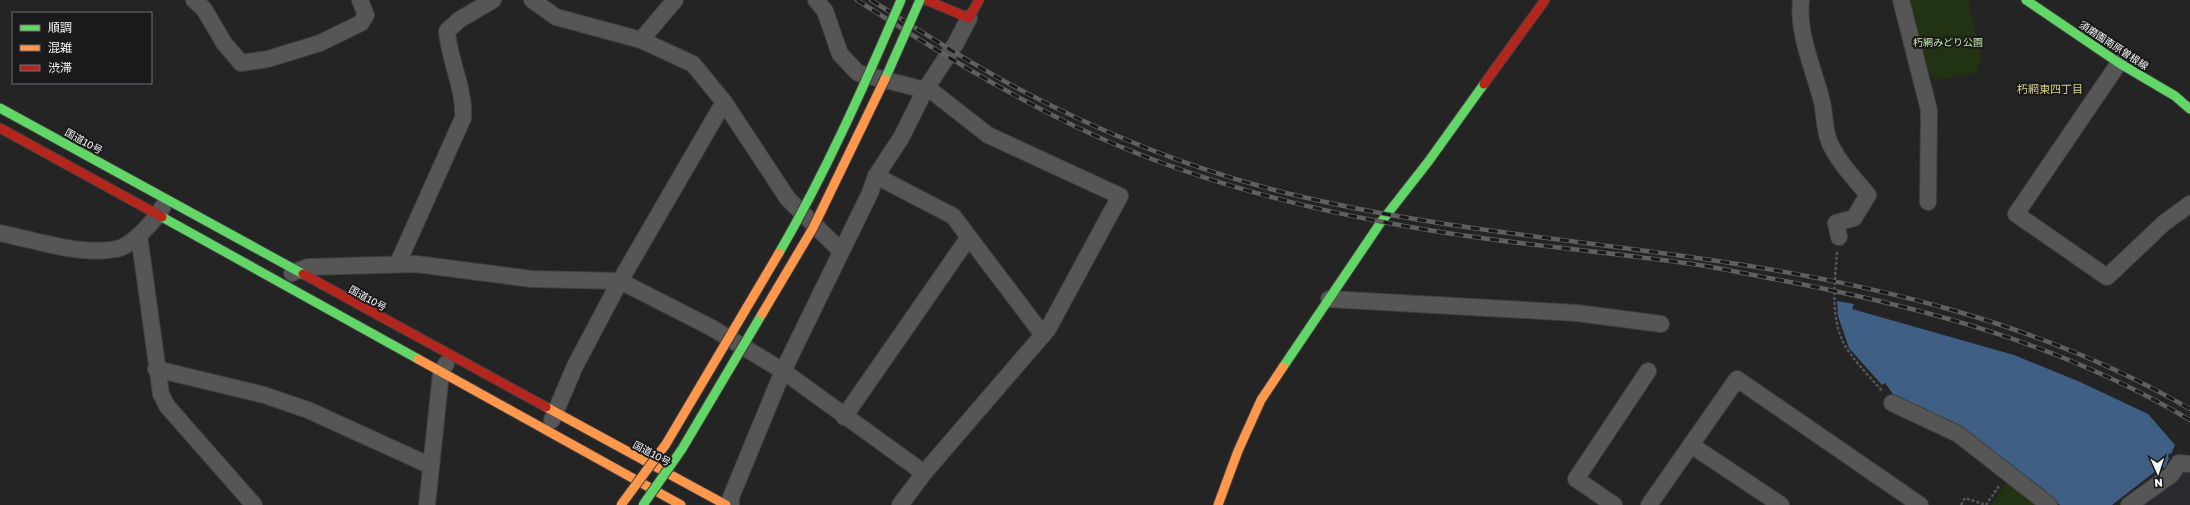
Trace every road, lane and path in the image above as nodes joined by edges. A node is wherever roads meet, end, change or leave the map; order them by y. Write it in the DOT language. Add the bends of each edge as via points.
graph roads {
  1 [pos="194,0"];
  2 [pos="360,0"];
  3 [pos="493,0"];
  4 [pos="532,0"];
  5 [pos="675,0"];
  6 [pos="816,0"];
  7 [pos="901,0"];
  8 [pos="920,0"];
  9 [pos="926,0"];
  10 [pos="979,0"];
  11 [pos="1545,0"];
  12 [pos="1801,0"];
  13 [pos="1901,0"];
  14 [pos="2026,0"];
  15 [pos="969,18"];
  16 [pos="641,40"];
  17 [pos="2119,62"];
  18 [pos="925,90"];
  19 [pos="724,102"];
  20 [pos="0,108"];
  21 [pos="2190,109"];
  22 [pos="0,128"];
  23 [pos="876,176"];
  24 [pos="167,198"];
  25 [pos="1928,202"];
  26 [pos="2190,204"];
  27 [pos="158,214"];
  28 [pos="0,232"];
  29 [pos="139,235"];
  30 [pos="1839,237"];
  31 [pos="969,238"];
  32 [pos="840,250"];
  33 [pos="398,263"];
  34 [pos="297,271"];
  35 [pos="278,281"];
  36 [pos="620,282"];
  37 [pos="1328,299"];
  38 [pos="1660,324"];
  39 [pos="1043,335"];
  40 [pos="728,338"];
  41 [pos="751,352"];
  42 [pos="450,356"];
  43 [pos="156,369"];
  44 [pos="783,371"];
  45 [pos="1648,371"];
  46 [pos="441,373"];
  47 [pos="1892,403"];
  48 [pos="555,413"];
  49 [pos="844,417"];
  50 [pos="546,431"];
  51 [pos="1691,445"];
  52 [pos="648,463"];
  53 [pos="2190,464"];
  54 [pos="431,466"];
  55 [pos="2008,472"];
  56 [pos="924,473"];
  57 [pos="673,476"];
  58 [pos="633,480"];
  59 [pos="661,494"];
  60 [pos="254,505"];
  61 [pos="427,505"];
  62 [pos="614,505"];
  63 [pos="621,505"];
  64 [pos="643,505"];
  65 [pos="653,505"];
  66 [pos="681,505"];
  67 [pos="726,505"];
  68 [pos="731,505"];
  69 [pos="900,505"];
  70 [pos="1218,505"];
  71 [pos="1614,505"];
  72 [pos="1650,505"];
  73 [pos="1781,505"];
  74 [pos="1920,505"];
  75 [pos="1961,505"];
  76 [pos="2049,505"];
  77 [pos="2129,505"];
  1 -- 2 [label="street" via="204,9 224,43 241,63 268,59 320,43 361,24 366,15"];
  3 -- 33 [label="street" via="447,31 464,106 463,118"];
  4 -- 16 [label="street" via="556,17"];
  5 -- 16 [label="street"];
  6 -- 18 [label="street" via="825,12 840,54 858,73"];
  7 -- 63 [label="main road, bridge" via="861,93 799,218 666,444"];
  8 -- 64 [label="main road, bridge" via="876,100 813,228 682,449"];
  9 -- 15 [label="main road"];
  10 -- 15 [label="main road"];
  11 -- 37 [label="main road" via="1428,162 1381,222"];
  12 -- 30 [label="street" via="1800,13 1811,66 1822,101 1828,140 1837,156 1868,195 1854,218 1836,223"];
  13 -- 25 [label="street" via="1929,110"];
  14 -- 17 [label="main road, 須磨園南原曽根線"];
  15 -- 18 [label="street"];
  16 -- 19 [label="street" via="693,64"];
  17 -- 21 [label="main road, 須磨園南原曽根線" via="2175,96"];
  17 -- 26 [label="street" via="2016,214 2107,277 2164,224"];
  18 -- 23 [label="street" via="901,138"];
  18 -- 39 [label="street" via="933,92 988,135 1120,196"];
  19 -- 32 [label="street" via="788,199"];
  19 -- 36 [label="street"];
  20 -- 24 [label="main road, 国道10号"];
  22 -- 27 [label="main road"];
  23 -- 31 [label="street" via="953,216"];
  23 -- 32 [label="street" via="870,193"];
  24 -- 27 [label="street"];
  24 -- 34 [label="main road, 国道10号"];
  27 -- 29 [label="street"];
  27 -- 35 [label="main road"];
  28 -- 29 [label="street" via="80,250 117,249"];
  29 -- 43 [label="street"];
  30 -- 47 [label="path" via="1833,301 1839,329 1847,348"];
  31 -- 39 [label="street"];
  31 -- 49 [label="street"];
  32 -- 44 [label="street"];
  33 -- 34 [label="street" via="308,267"];
  33 -- 36 [label="street" via="532,279"];
  34 -- 35 [label="street"];
  34 -- 42 [label="main road, 国道10号"];
  35 -- 46 [label="main road"];
  36 -- 40 [label="street"];
  36 -- 48 [label="street" via="575,366"];
  37 -- 38 [label="street" via="1577,313"];
  37 -- 70 [label="main road" via="1261,400"];
  39 -- 56 [label="street"];
  40 -- 41 [label="street"];
  40 -- 52 [label="street"];
  41 -- 44 [label="street"];
  41 -- 57 [label="street"];
  42 -- 46 [label="street"];
  42 -- 48 [label="main road, 国道10号"];
  43 -- 54 [label="street" via="264,395 308,410"];
  43 -- 60 [label="street" via="160,394 167,406"];
  44 -- 49 [label="street"];
  44 -- 68 [label="street" via="731,496"];
  45 -- 71 [label="street" via="1576,480"];
  46 -- 50 [label="main road"];
  46 -- 54 [label="street"];
  47 -- 55 [label="street" via="1958,434"];
  48 -- 50 [label="street"];
  48 -- 52 [label="main road, 国道10号"];
  49 -- 56 [label="street"];
  50 -- 58 [label="main road"];
  51 -- 72 [label="street"];
  51 -- 73 [label="street"];
  51 -- 74 [label="street" via="1737,379"];
  52 -- 57 [label="main road, 国道10号"];
  52 -- 58 [label="main road"];
  53 -- 77 [label="street" via="2179,463 2170,475"];
  54 -- 61 [label="street"];
  55 -- 75 [label="path" via="1986,505 1965,498"];
  55 -- 76 [label="street"];
  56 -- 69 [label="street"];
  57 -- 59 [label="main road"];
  57 -- 67 [label="main road, 国道10号"];
  58 -- 59 [label="main road"];
  58 -- 62 [label="main road"];
  59 -- 65 [label="main road"];
  59 -- 66 [label="main road"];
}
